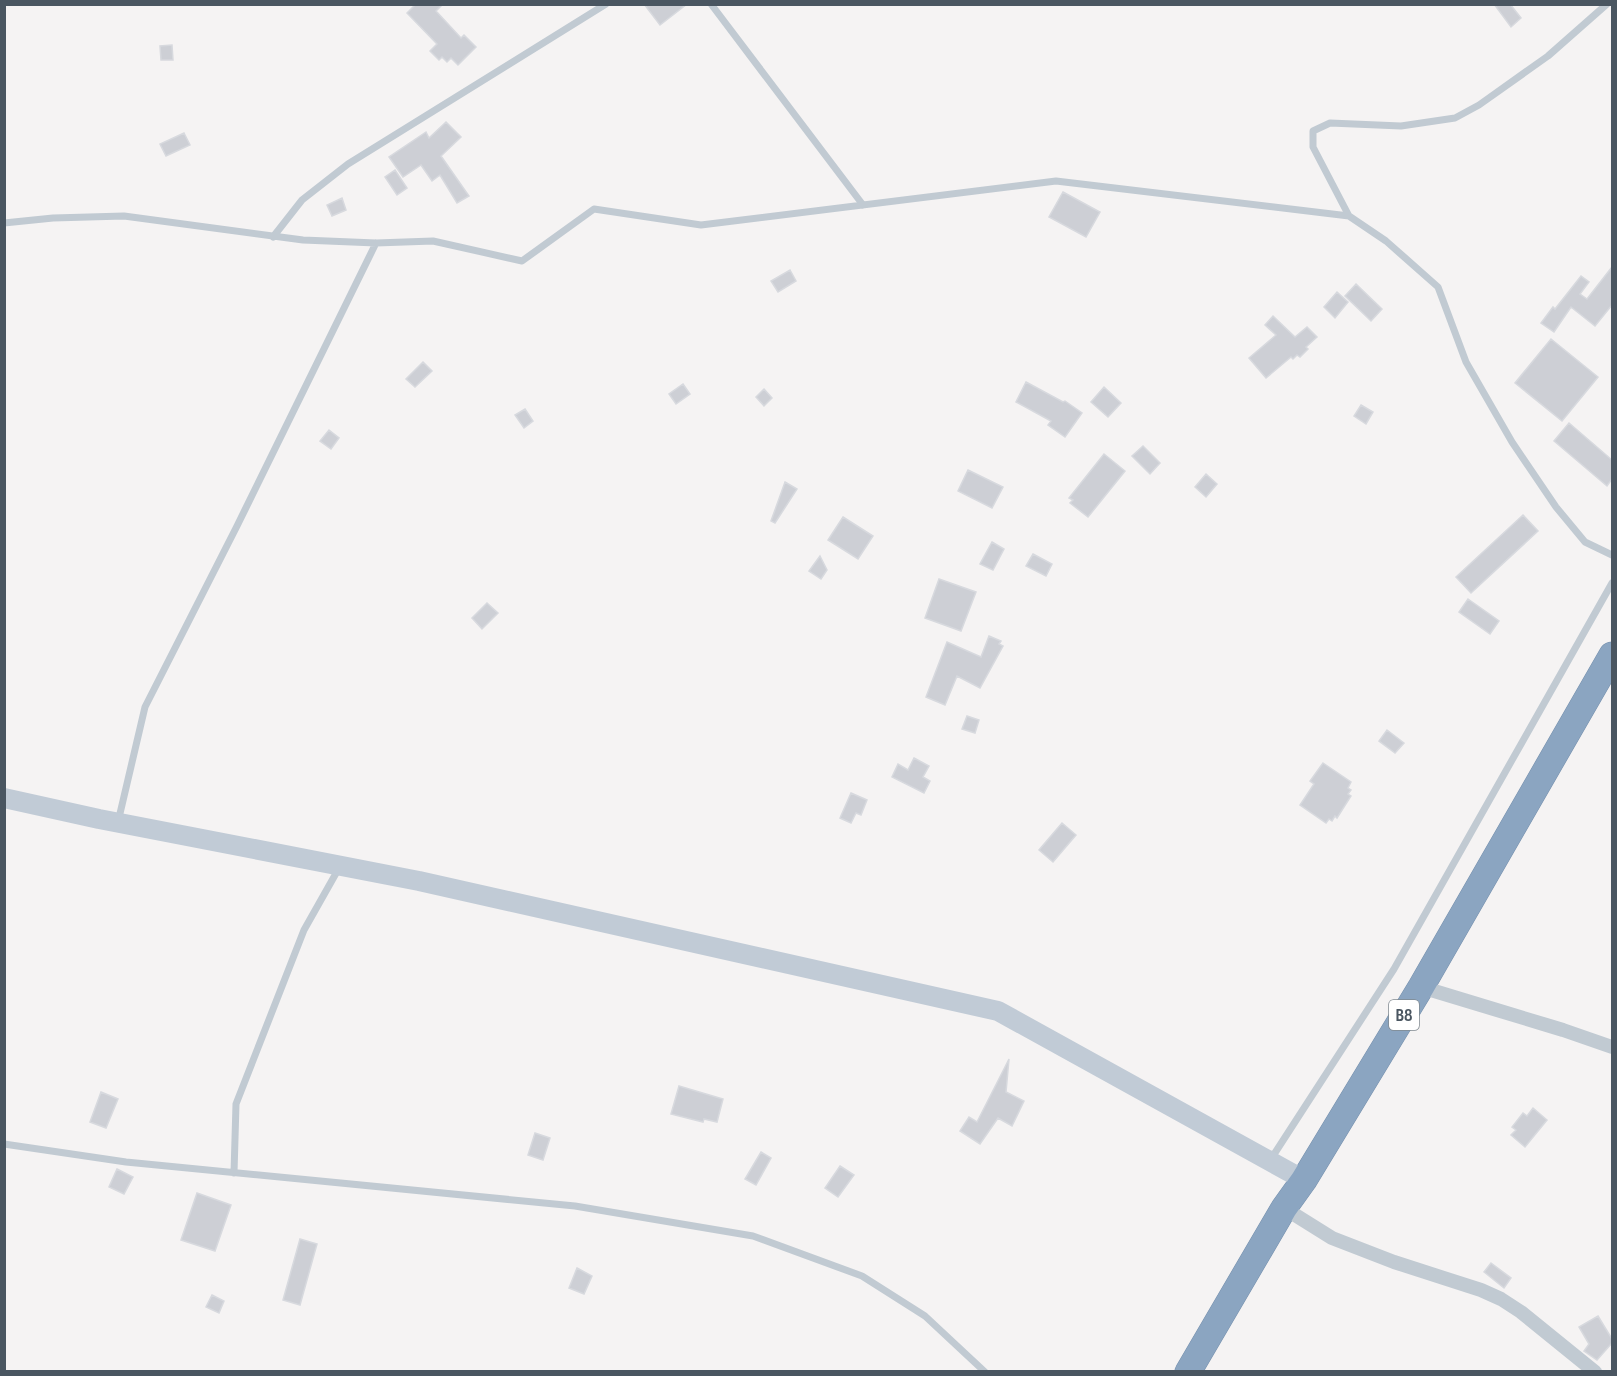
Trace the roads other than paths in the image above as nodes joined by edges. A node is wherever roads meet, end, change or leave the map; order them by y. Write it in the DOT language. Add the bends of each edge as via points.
graph roads {
  1 [pos="606,4"];
  2 [pos="711,4"];
  3 [pos="1607,4"];
  4 [pos="863,205"];
  5 [pos="1349,216"];
  6 [pos="4,223"];
  7 [pos="273,237"];
  8 [pos="376,243"];
  9 [pos="1612,555"];
  10 [pos="1612,583"];
  11 [pos="1612,655"];
  12 [pos="4,798"];
  13 [pos="118,823"];
  14 [pos="340,866"];
  15 [pos="1421,987"];
  16 [pos="1612,1047"];
  17 [pos="4,1144"];
  18 [pos="1270,1161"];
  19 [pos="234,1173"];
  20 [pos="1304,1180"];
  21 [pos="1284,1208"];
  22 [pos="985,1371"];
  23 [pos="1188,1371"];
  24 [pos="1595,1371"];
  1 -- 7 [label="lane" via="348,164 302,200"];
  2 -- 4 [label="lane"];
  3 -- 5 [label="lane" via="1548,56 1455,118 1401,126 1330,123 1313,131 1313,147"];
  4 -- 5 [label="lane" via="1056,181"];
  4 -- 8 [label="lane" via="701,225 594,209 522,261 434,241"];
  5 -- 9 [label="lane" via="1386,241 1438,287 1466,362 1512,442 1585,542"];
  6 -- 7 [label="lane" via="124,216"];
  7 -- 8 [label="lane"];
  8 -- 13 [label="lane" via="145,707"];
  10 -- 18 [label="lane" via="1394,969"];
  11 -- 15 [label="highway, B8"];
  12 -- 13 [label="main road"];
  13 -- 14 [label="main road"];
  14 -- 18 [label="main road" via="998,1011"];
  14 -- 19 [label="lane" via="304,930 236,1104"];
  15 -- 16 [label="street"];
  15 -- 20 [label="highway, B8"];
  17 -- 19 [label="lane"];
  18 -- 20 [label="main road"];
  19 -- 22 [label="lane" via="575,1206 753,1236 862,1276 925,1316"];
  20 -- 21 [label="highway, B8"];
  21 -- 23 [label="highway, B8"];
  21 -- 24 [label="street" via="1332,1238 1501,1299"];
}
